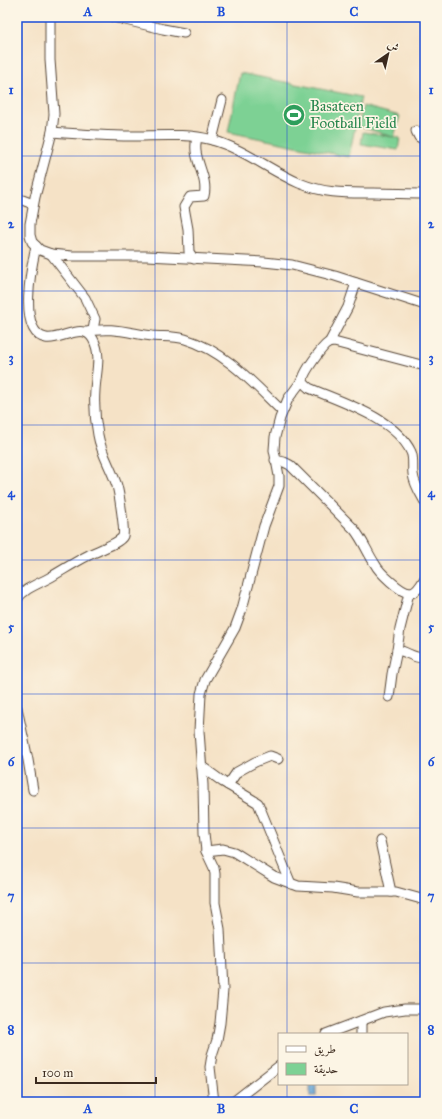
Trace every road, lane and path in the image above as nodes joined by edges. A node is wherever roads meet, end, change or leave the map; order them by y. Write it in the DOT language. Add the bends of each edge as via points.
graph roads {
  1 [pos="50,17"];
  2 [pos="113,17"];
  3 [pos="184,33"];
  4 [pos="222,100"];
  5 [pos="416,131"];
  6 [pos="52,132"];
  7 [pos="198,138"];
  8 [pos="212,140"];
  9 [pos="425,140"];
  10 [pos="425,194"];
  11 [pos="17,198"];
  12 [pos="34,204"];
  13 [pos="36,246"];
  14 [pos="51,254"];
  15 [pos="194,259"];
  16 [pos="356,283"];
  17 [pos="425,306"];
  18 [pos="90,331"];
  19 [pos="329,342"];
  20 [pos="425,366"];
  21 [pos="303,379"];
  22 [pos="282,412"];
  23 [pos="275,460"];
  24 [pos="425,502"];
  25 [pos="425,578"];
  26 [pos="409,593"];
  27 [pos="17,599"];
  28 [pos="397,650"];
  29 [pos="425,657"];
  30 [pos="389,697"];
  31 [pos="17,708"];
  32 [pos="278,760"];
  33 [pos="202,766"];
  34 [pos="228,785"];
  35 [pos="33,790"];
  36 [pos="380,841"];
  37 [pos="206,851"];
  38 [pos="291,884"];
  39 [pos="391,892"];
  40 [pos="425,900"];
  41 [pos="425,1009"];
  42 [pos="361,1021"];
  43 [pos="329,1033"];
  44 [pos="361,1033"];
  45 [pos="278,1067"];
  46 [pos="214,1102"];
  47 [pos="234,1102"];
  1 -- 6 [label="street" via="54,114"];
  2 -- 3 [label="street"];
  4 -- 8 [label="street"];
  5 -- 9 [label="street" via="419,137"];
  6 -- 7 [label="street"];
  6 -- 12 [label="street"];
  7 -- 8 [label="street"];
  7 -- 15 [label="street" via="196,143 199,166 206,188 204,196 190,197 184,207 189,252"];
  8 -- 10 [label="street" via="238,150 290,179 326,192"];
  11 -- 12 [label="street"];
  12 -- 13 [label="street" via="30,235"];
  13 -- 14 [label="street"];
  13 -- 18 [label="street" via="28,282 31,323 34,330 46,338"];
  14 -- 15 [label="street"];
  14 -- 18 [label="street" via="85,298 94,320"];
  15 -- 16 [label="street" via="292,265"];
  16 -- 17 [label="street"];
  16 -- 19 [label="street" via="348,307"];
  18 -- 22 [label="street" via="113,329 184,339 203,346 220,355 238,370"];
  18 -- 27 [label="street" via="98,360 94,403 98,436 118,488 124,535 120,540 30,587"];
  19 -- 20 [label="street" via="342,343"];
  19 -- 21 [label="street"];
  21 -- 22 [label="street"];
  21 -- 24 [label="street" via="309,388 379,419 397,435 412,454 413,476"];
  22 -- 23 [label="street" via="275,437"];
  23 -- 26 [label="street" via="284,462 298,472 354,529 384,575"];
  23 -- 33 [label="street" via="279,476 278,486 264,526 242,609 235,628 205,680 201,694 199,731"];
  25 -- 26 [label="street" via="414,592"];
  26 -- 28 [label="street"];
  28 -- 29 [label="street" via="420,658"];
  28 -- 30 [label="street"];
  31 -- 35 [label="street"];
  32 -- 34 [label="street" via="270,756 255,762 237,772"];
  33 -- 34 [label="street"];
  33 -- 37 [label="street"];
  34 -- 38 [label="street" via="258,803"];
  36 -- 39 [label="street"];
  37 -- 38 [label="street" via="223,849 234,852 274,877"];
  37 -- 46 [label="street" via="215,874 223,990 220,1023 210,1067"];
  38 -- 39 [label="street" via="358,892"];
  39 -- 40 [label="street"];
  41 -- 42 [label="street" via="384,1012"];
  42 -- 43 [label="street"];
  42 -- 44 [label="street"];
  45 -- 47 [label="street"];
}
